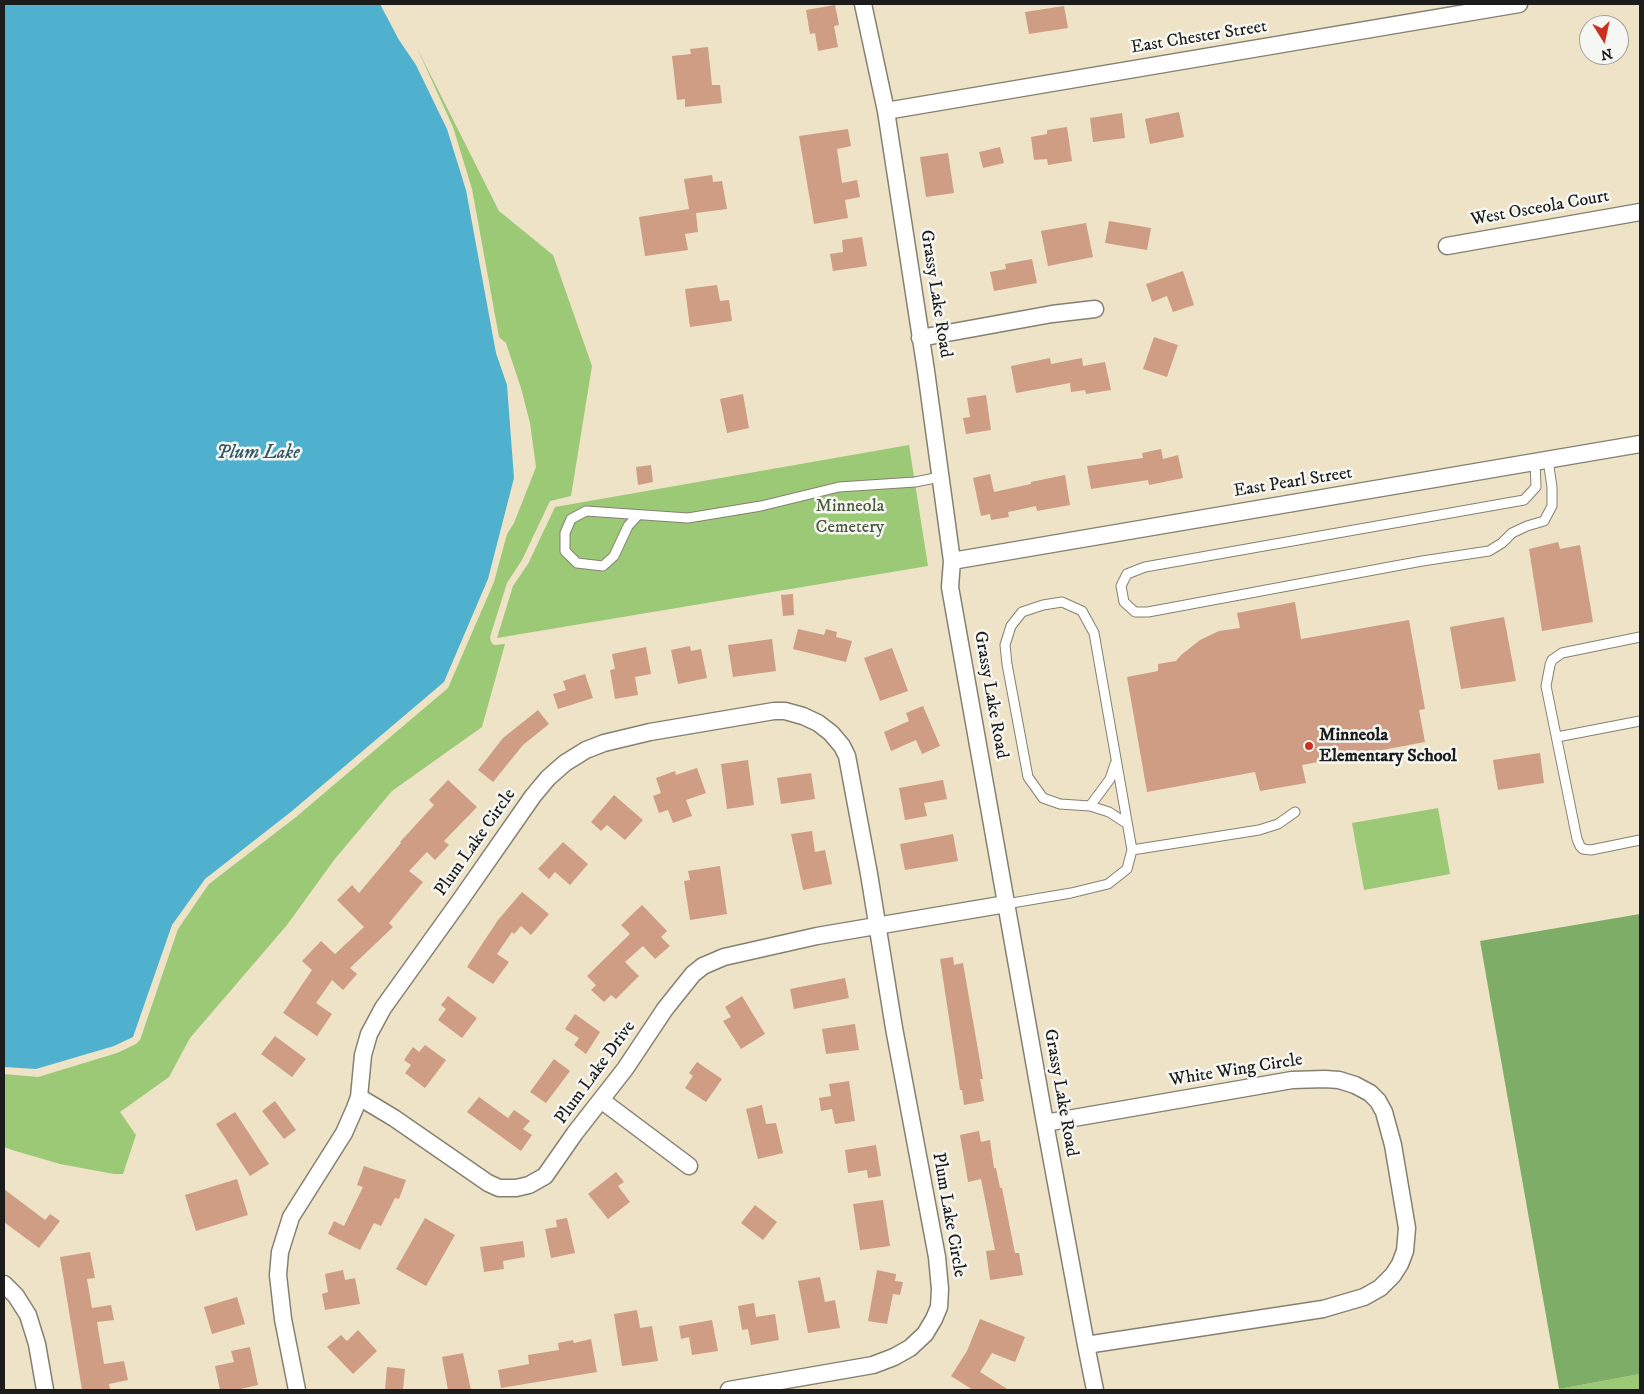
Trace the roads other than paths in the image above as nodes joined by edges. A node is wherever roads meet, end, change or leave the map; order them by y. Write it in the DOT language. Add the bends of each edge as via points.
graph roads {
  1 [pos="863,4"];
  2 [pos="1519,4"];
  3 [pos="886,111"];
  4 [pos="1640,212"];
  5 [pos="1447,246"];
  6 [pos="1095,308"];
  7 [pos="920,338"];
  8 [pos="1640,444"];
  9 [pos="1542,461"];
  10 [pos="940,477"];
  11 [pos="638,515"];
  12 [pos="952,561"];
  13 [pos="1640,637"];
  14 [pos="1640,722"];
  15 [pos="1557,737"];
  16 [pos="1116,763"];
  17 [pos="1090,806"];
  18 [pos="1295,812"];
  19 [pos="1126,823"];
  20 [pos="1640,840"];
  21 [pos="1132,850"];
  22 [pos="1006,904"];
  23 [pos="878,925"];
  24 [pos="359,1097"];
  25 [pos="600,1100"];
  26 [pos="1045,1123"];
  27 [pos="689,1166"];
  28 [pos="4,1284"];
  29 [pos="1086,1346"];
  30 [pos="44,1390"];
  31 [pos="297,1390"];
  32 [pos="729,1390"];
  33 [pos="1096,1390"];
  1 -- 3 [label="street, Grassy Lake Road"];
  2 -- 3 [label="street, East Chester Street"];
  3 -- 7 [label="street, Grassy Lake Road"];
  4 -- 5 [label="street, West Osceola Court"];
  6 -- 7 [label="street"];
  7 -- 10 [label="street, Grassy Lake Road"];
  8 -- 9 [label="street, East Pearl Street"];
  9 -- 9 [label="lane" via="1536,488 1524,500 1145,567 1127,574 1121,586 1124,602 1134,612 1148,612 1489,551 1512,533 1544,521 1552,506 1552,487"];
  9 -- 12 [label="street, East Pearl Street"];
  10 -- 11 [label="lane" via="839,488 688,518"];
  10 -- 12 [label="street, Grassy Lake Road"];
  11 -- 11 [label="lane" via="586,511 571,519 565,533 565,550 577,563 603,566 614,556 628,526"];
  12 -- 22 [label="street, Grassy Lake Road" via="950,587"];
  13 -- 15 [label="lane" via="1562,653 1552,660 1546,686"];
  14 -- 15 [label="lane"];
  15 -- 20 [label="lane" via="1580,846 1591,850"];
  16 -- 17 [label="lane" via="1110,779"];
  16 -- 17 [label="lane" via="1094,633 1082,610 1062,602 1042,604 1022,612 1011,626 1005,645 1028,778 1042,798 1060,804"];
  16 -- 19 [label="lane"];
  17 -- 19 [label="lane" via="1109,812"];
  18 -- 21 [label="lane" via="1278,824 1259,830"];
  19 -- 21 [label="lane"];
  21 -- 22 [label="lane" via="1128,869 1108,884"];
  22 -- 23 [label="street"];
  22 -- 26 [label="street, Grassy Lake Road"];
  23 -- 24 [label="street, Plum Lake Circle" via="847,756 842,746 818,723 785,711 774,711 604,743 579,754 548,778 383,1008 369,1034 363,1055"];
  23 -- 25 [label="street, Plum Lake Drive" via="724,956 703,966 665,1009"];
  23 -- 32 [label="street, Plum Lake Circle" via="936,1257 939,1307 926,1334 894,1357 873,1365"];
  24 -- 25 [label="street, Plum Lake Drive" via="488,1184 499,1188 529,1185 545,1176"];
  24 -- 31 [label="street, Plum Lake Circle" via="344,1133 291,1217 280,1252 278,1274 283,1320"];
  25 -- 27 [label="street"];
  26 -- 29 [label="street, Grassy Lake Road"];
  26 -- 29 [label="street, White Wing Circle" via="1292,1080 1325,1078 1355,1085 1378,1101 1393,1144 1408,1228 1400,1264 1380,1288 1364,1297 1323,1309"];
  28 -- 30 [label="street" via="28,1315 37,1344"];
  29 -- 33 [label="street, Grassy Lake Road"];
}
